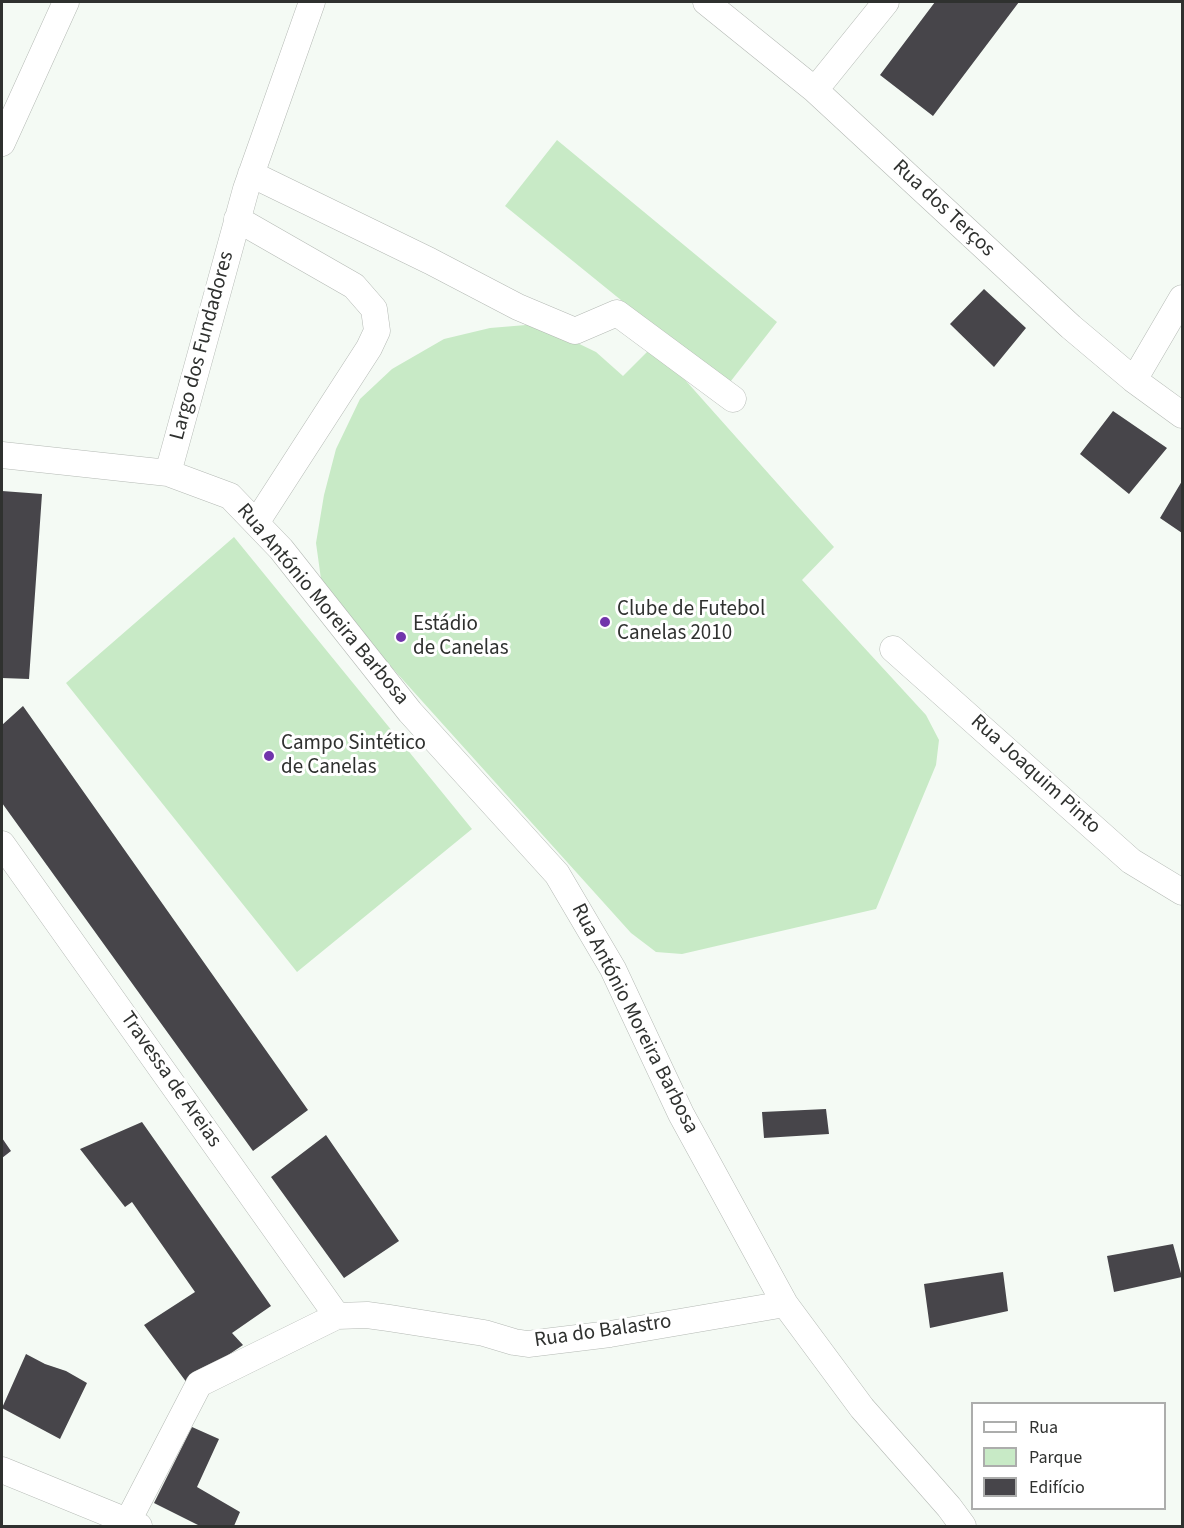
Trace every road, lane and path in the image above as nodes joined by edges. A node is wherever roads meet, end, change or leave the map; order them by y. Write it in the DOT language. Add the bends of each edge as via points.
graph roads {
  1 [pos="66,2"];
  2 [pos="312,2"];
  3 [pos="706,2"];
  4 [pos="886,2"];
  5 [pos="815,90"];
  6 [pos="2,143"];
  7 [pos="251,174"];
  8 [pos="237,219"];
  9 [pos="1182,298"];
  10 [pos="1134,380"];
  11 [pos="732,399"];
  12 [pos="1182,415"];
  13 [pos="2,455"];
  14 [pos="168,473"];
  15 [pos="256,523"];
  16 [pos="893,649"];
  17 [pos="2,844"];
  18 [pos="1182,892"];
  19 [pos="785,1304"];
  20 [pos="337,1316"];
  21 [pos="2,1470"];
  22 [pos="133,1524"];
  23 [pos="963,1527"];
  1 -- 6 [label="street"];
  2 -- 7 [label="street, Largo dos Fundadores"];
  3 -- 5 [label="street, Rua dos Terços"];
  4 -- 5 [label="street"];
  5 -- 10 [label="street, Rua dos Terços" via="1071,327"];
  7 -- 8 [label="street, Largo dos Fundadores"];
  7 -- 11 [label="street" via="518,307 575,331 616,313"];
  8 -- 14 [label="street, Largo dos Fundadores"];
  8 -- 15 [label="street, Largo dos Fundadores" via="354,286 374,309 377,330"];
  9 -- 10 [label="street"];
  10 -- 12 [label="street, Rua dos Terços"];
  13 -- 14 [label="street, Rua António Moreira Barbosa"];
  14 -- 15 [label="street, Rua António Moreira Barbosa" via="230,496"];
  15 -- 19 [label="street, Rua António Moreira Barbosa" via="410,712 557,874 613,969 681,1114"];
  16 -- 18 [label="street, Rua Joaquim Pinto" via="1131,861"];
  17 -- 20 [label="street, Travessa de Areias"];
  19 -- 20 [label="street, Rua do Balastro" via="528,1344 378,1316"];
  19 -- 23 [label="street" via="862,1408 950,1507"];
  20 -- 22 [label="street, Rua do Balastro" via="199,1384"];
  21 -- 22 [label="street"];
}
